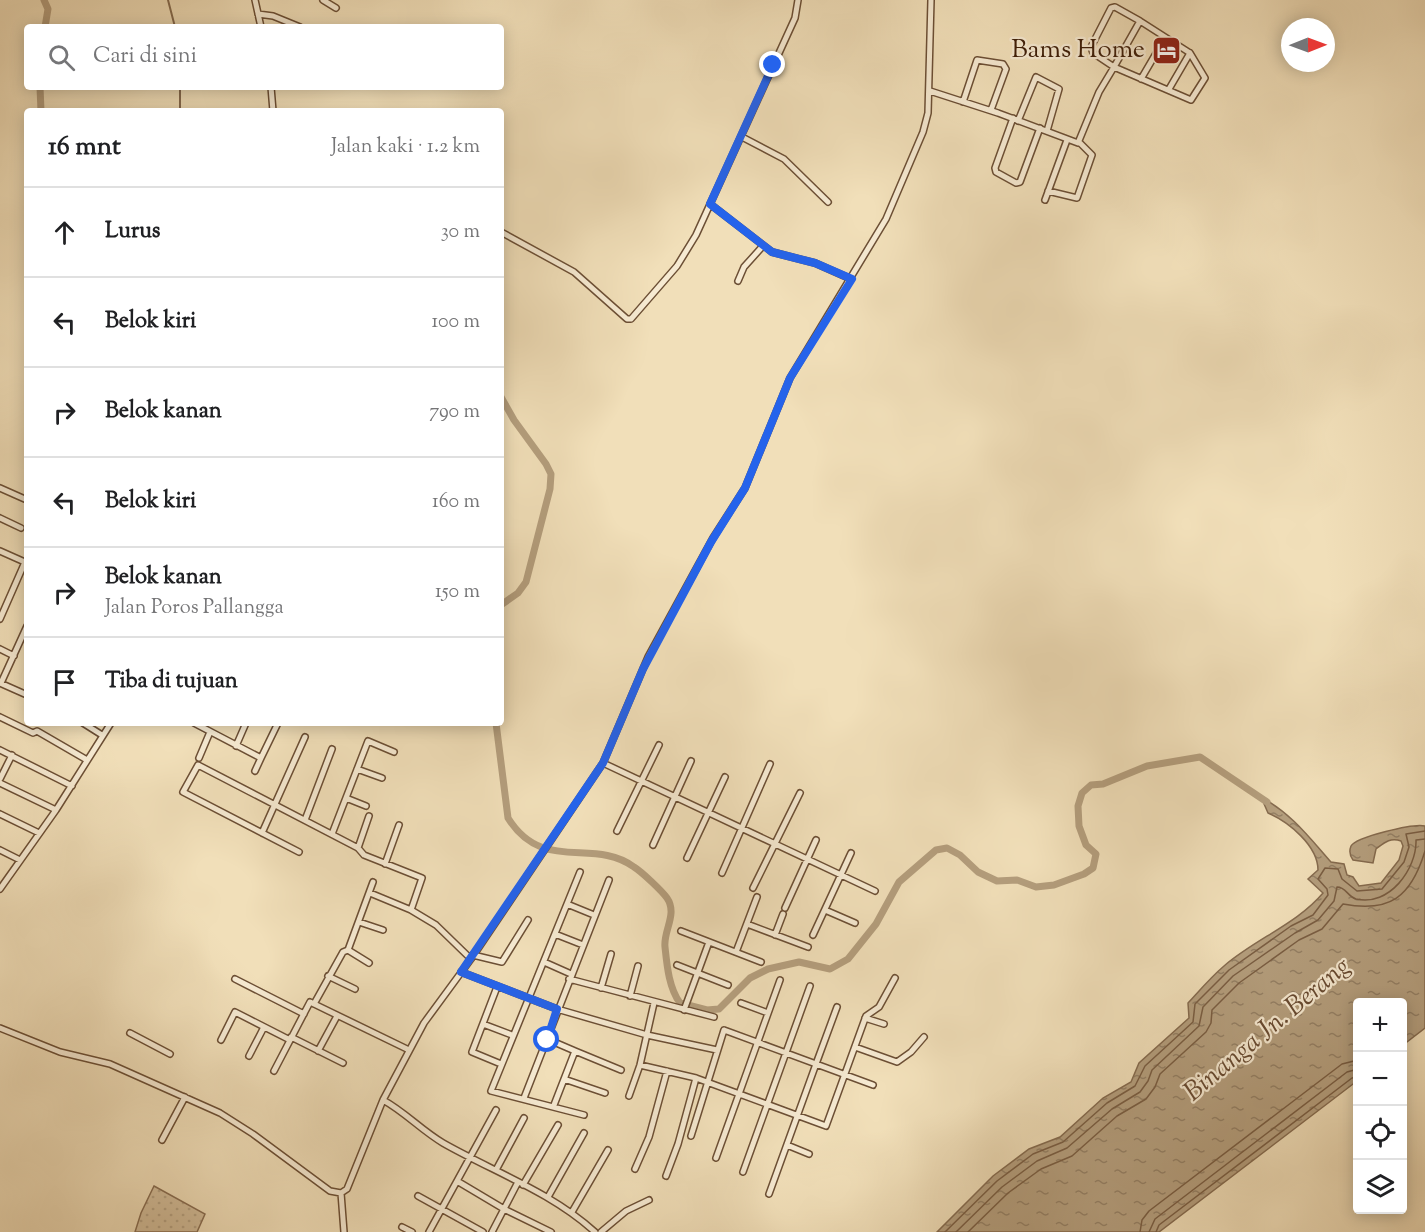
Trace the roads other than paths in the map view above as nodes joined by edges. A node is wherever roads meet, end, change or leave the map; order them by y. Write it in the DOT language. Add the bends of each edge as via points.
graph roads {
  1 [pos="255,0"];
  2 [pos="322,0"];
  3 [pos="798,0"];
  4 [pos="931,0"];
  5 [pos="336,8"];
  6 [pos="258,14"];
  7 [pos="1140,21"];
  8 [pos="260,24"];
  9 [pos="293,24"];
  10 [pos="1165,38"];
  11 [pos="1190,53"];
  12 [pos="1114,67"];
  13 [pos="1141,79"];
  14 [pos="1169,89"];
  15 [pos="272,90"];
  16 [pos="930,91"];
  17 [pos="963,102"];
  18 [pos="273,108"];
  19 [pos="991,110"];
  20 [pos="1016,120"];
  21 [pos="1043,130"];
  22 [pos="742,138"];
  23 [pos="1067,140"];
  24 [pos="1079,142"];
  25 [pos="1048,191"];
  26 [pos="1045,200"];
  27 [pos="828,202"];
  28 [pos="710,204"];
  29 [pos="504,234"];
  30 [pos="762,247"];
  31 [pos="852,279"];
  32 [pos="738,281"];
  33 [pos="0,488"];
  34 [pos="24,499"];
  35 [pos="0,518"];
  36 [pos="21,528"];
  37 [pos="0,551"];
  38 [pos="24,562"];
  39 [pos="24,567"];
  40 [pos="0,618"];
  41 [pos="24,633"];
  42 [pos="0,649"];
  43 [pos="14,656"];
  44 [pos="1,683"];
  45 [pos="24,694"];
  46 [pos="0,717"];
  47 [pos="40,726"];
  48 [pos="88,726"];
  49 [pos="109,726"];
  50 [pos="245,726"];
  51 [pos="277,726"];
  52 [pos="208,728"];
  53 [pos="37,731"];
  54 [pos="102,735"];
  55 [pos="305,737"];
  56 [pos="658,745"];
  57 [pos="236,746"];
  58 [pos="332,749"];
  59 [pos="0,750"];
  60 [pos="394,752"];
  61 [pos="12,755"];
  62 [pos="199,758"];
  63 [pos="261,758"];
  64 [pos="87,760"];
  65 [pos="691,761"];
  66 [pos="603,763"];
  67 [pos="770,764"];
  68 [pos="357,768"];
  69 [pos="255,771"];
  70 [pos="725,777"];
  71 [pos="382,778"];
  72 [pos="0,781"];
  73 [pos="641,782"];
  74 [pos="72,786"];
  75 [pos="800,793"];
  76 [pos="675,797"];
  77 [pos="346,798"];
  78 [pos="277,804"];
  79 [pos="366,806"];
  80 [pos="56,810"];
  81 [pos="708,812"];
  82 [pos="0,814"];
  83 [pos="369,816"];
  84 [pos="305,820"];
  85 [pos="399,825"];
  86 [pos="742,828"];
  87 [pos="617,831"];
  88 [pos="39,833"];
  89 [pos="262,833"];
  90 [pos="332,834"];
  91 [pos="816,840"];
  92 [pos="775,842"];
  93 [pos="653,844"];
  94 [pos="358,848"];
  95 [pos="0,850"];
  96 [pos="299,852"];
  97 [pos="851,853"];
  98 [pos="687,858"];
  99 [pos="808,859"];
  100 [pos="20,860"];
  101 [pos="385,864"];
  102 [pos="580,872"];
  103 [pos="722,873"];
  104 [pos="841,875"];
  105 [pos="609,880"];
  106 [pos="374,882"];
  107 [pos="753,888"];
  108 [pos="0,890"];
  109 [pos="875,891"];
  110 [pos="370,893"];
  111 [pos="757,897"];
  112 [pos="567,904"];
  113 [pos="411,910"];
  114 [pos="825,910"];
  115 [pos="594,915"];
  116 [pos="528,920"];
  117 [pos="359,922"];
  118 [pos="855,923"];
  119 [pos="747,924"];
  120 [pos="383,930"];
  121 [pos="681,931"];
  122 [pos="555,934"];
  123 [pos="775,935"];
  124 [pos="813,935"];
  125 [pos="709,942"];
  126 [pos="583,945"];
  127 [pos="808,947"];
  128 [pos="348,950"];
  129 [pos="736,952"];
  130 [pos="611,954"];
  131 [pos="472,957"];
  132 [pos="544,962"];
  133 [pos="761,962"];
  134 [pos="369,963"];
  135 [pos="677,965"];
  136 [pos="638,966"];
  137 [pos="461,972"];
  138 [pos="698,973"];
  139 [pos="328,976"];
  140 [pos="570,976"];
  141 [pos="895,978"];
  142 [pos="235,979"];
  143 [pos="780,980"];
  144 [pos="728,985"];
  145 [pos="497,987"];
  146 [pos="810,987"];
  147 [pos="601,988"];
  148 [pos="355,989"];
  149 [pos="630,996"];
  150 [pos="527,998"];
  151 [pos="654,1003"];
  152 [pos="741,1003"];
  153 [pos="314,1005"];
  154 [pos="837,1007"];
  155 [pos="557,1009"];
  156 [pos="684,1009"];
  157 [pos="768,1013"];
  158 [pos="304,1014"];
  159 [pos="337,1016"];
  160 [pos="714,1017"];
  161 [pos="865,1018"];
  162 [pos="483,1024"];
  163 [pos="884,1024"];
  164 [pos="264,1027"];
  165 [pos="0,1028"];
  166 [pos="130,1033"];
  167 [pos="512,1035"];
  168 [pos="646,1035"];
  169 [pos="924,1037"];
  170 [pos="291,1039"];
  171 [pos="221,1040"];
  172 [pos="547,1040"];
  173 [pos="758,1042"];
  174 [pos="855,1047"];
  175 [pos="713,1049"];
  176 [pos="409,1050"];
  177 [pos="318,1051"];
  178 [pos="575,1051"];
  179 [pos="786,1053"];
  180 [pos="170,1054"];
  181 [pos="249,1056"];
  182 [pos="343,1063"];
  183 [pos="501,1064"];
  184 [pos="816,1064"];
  185 [pos="640,1065"];
  186 [pos="621,1070"];
  187 [pos="274,1071"];
  188 [pos="667,1071"];
  189 [pos="845,1074"];
  190 [pos="564,1079"];
  191 [pos="702,1080"];
  192 [pos="873,1085"];
  193 [pos="605,1093"];
  194 [pos="739,1094"];
  195 [pos="629,1096"];
  196 [pos="186,1098"];
  197 [pos="524,1098"];
  198 [pos="382,1100"];
  199 [pos="554,1105"];
  200 [pos="767,1105"];
  201 [pos="496,1110"];
  202 [pos="584,1115"];
  203 [pos="798,1116"];
  204 [pos="524,1118"];
  205 [pos="558,1125"];
  206 [pos="585,1133"];
  207 [pos="691,1136"];
  208 [pos="162,1140"];
  209 [pos="787,1145"];
  210 [pos="608,1150"];
  211 [pos="809,1154"];
  212 [pos="470,1157"];
  213 [pos="716,1158"];
  214 [pos="635,1169"];
  215 [pos="496,1170"];
  216 [pos="742,1172"];
  217 [pos="666,1176"];
  218 [pos="457,1181"];
  219 [pos="521,1184"];
  220 [pos="341,1193"];
  221 [pos="769,1194"];
  222 [pos="418,1196"];
  223 [pos="548,1197"];
  224 [pos="649,1200"];
  225 [pos="504,1209"];
  226 [pos="442,1210"];
  227 [pos="572,1212"];
  228 [pos="402,1227"];
  229 [pos="344,1232"];
  230 [pos="412,1232"];
  231 [pos="429,1232"];
  232 [pos="483,1232"];
  233 [pos="492,1232"];
  234 [pos="551,1232"];
  235 [pos="595,1232"];
  236 [pos="601,1232"];
  1 -- 6 [label="street"];
  2 -- 5 [label="street"];
  3 -- 22 [label="street" via="795,18"];
  4 -- 16 [label="street"];
  6 -- 8 [label="street"];
  6 -- 9 [label="street"];
  7 -- 10 [label="street"];
  7 -- 12 [label="street"];
  7 -- 12 [label="street" via="1118,7 1111,8 1091,49"];
  10 -- 11 [label="street"];
  10 -- 13 [label="street"];
  11 -- 14 [label="street"];
  11 -- 14 [label="street" via="1204,76 1203,83 1191,100"];
  12 -- 13 [label="street"];
  12 -- 24 [label="street" via="1099,92"];
  13 -- 14 [label="street"];
  15 -- 18 [label="street"];
  16 -- 17 [label="street"];
  16 -- 31 [label="street" via="926,123 907,171 886,219"];
  17 -- 19 [label="street"];
  17 -- 19 [label="street" via="977,60 1002,64 1006,69"];
  19 -- 20 [label="street"];
  20 -- 21 [label="street"];
  20 -- 21 [label="street" via="1036,77 1059,89"];
  20 -- 21 [label="street" via="995,168 1016,183 1020,182"];
  21 -- 23 [label="street"];
  22 -- 27 [label="street" via="784,159"];
  22 -- 28 [label="street"];
  23 -- 24 [label="street"];
  23 -- 25 [label="street"];
  24 -- 25 [label="street" via="1092,155 1077,198"];
  25 -- 26 [label="street"];
  28 -- 29 [label="street" via="684,257 631,319 566,267"];
  28 -- 30 [label="street"];
  30 -- 31 [label="street"];
  30 -- 32 [label="street" via="744,267"];
  31 -- 66 [label="street" via="790,378 745,488 645,663"];
  33 -- 34 [label="street"];
  35 -- 36 [label="street"];
  37 -- 38 [label="street"];
  39 -- 40 [label="street"];
  41 -- 43 [label="street"];
  42 -- 43 [label="street"];
  43 -- 44 [label="street"];
  44 -- 45 [label="street"];
  46 -- 53 [label="street" via="33,733"];
  47 -- 53 [label="street"];
  48 -- 54 [label="street"];
  49 -- 54 [label="street"];
  50 -- 57 [label="street"];
  51 -- 63 [label="street"];
  52 -- 57 [label="street"];
  52 -- 62 [label="street"];
  53 -- 64 [label="street"];
  54 -- 64 [label="street"];
  55 -- 78 [label="street"];
  56 -- 73 [label="street"];
  57 -- 63 [label="street"];
  58 -- 84 [label="street"];
  59 -- 61 [label="street"];
  60 -- 68 [label="street" via="368,741"];
  61 -- 72 [label="street"];
  61 -- 74 [label="street"];
  63 -- 69 [label="street"];
  64 -- 74 [label="street"];
  65 -- 76 [label="street"];
  66 -- 73 [label="street"];
  66 -- 131 [label="street"];
  67 -- 86 [label="street"];
  68 -- 71 [label="street"];
  68 -- 77 [label="street"];
  70 -- 81 [label="street"];
  72 -- 80 [label="street"];
  73 -- 76 [label="street"];
  73 -- 87 [label="street"];
  74 -- 80 [label="street"];
  75 -- 92 [label="street"];
  76 -- 81 [label="street"];
  76 -- 93 [label="street"];
  77 -- 79 [label="street"];
  77 -- 90 [label="street"];
  78 -- 84 [label="street"];
  78 -- 89 [label="street"];
  78 -- 89 [label="street" via="198,765 183,792"];
  80 -- 88 [label="street"];
  81 -- 86 [label="street"];
  81 -- 98 [label="street"];
  82 -- 88 [label="street"];
  83 -- 94 [label="street"];
  84 -- 90 [label="street"];
  85 -- 101 [label="street"];
  86 -- 92 [label="street"];
  86 -- 103 [label="street"];
  88 -- 100 [label="street"];
  89 -- 96 [label="street"];
  90 -- 94 [label="street"];
  91 -- 99 [label="street"];
  92 -- 99 [label="street"];
  92 -- 107 [label="street"];
  94 -- 101 [label="street"];
  95 -- 100 [label="street"];
  97 -- 104 [label="street"];
  99 -- 104 [label="street"];
  99 -- 123 [label="street"];
  100 -- 108 [label="street"];
  101 -- 113 [label="street" via="422,878"];
  102 -- 112 [label="street"];
  104 -- 109 [label="street"];
  104 -- 114 [label="street"];
  105 -- 115 [label="street"];
  106 -- 110 [label="street"];
  110 -- 113 [label="street"];
  110 -- 117 [label="street"];
  111 -- 119 [label="street"];
  112 -- 115 [label="street"];
  112 -- 122 [label="street"];
  113 -- 131 [label="street" via="436,925"];
  114 -- 118 [label="street"];
  114 -- 124 [label="street"];
  115 -- 126 [label="street"];
  116 -- 131 [label="street" via="502,962"];
  117 -- 120 [label="street"];
  117 -- 128 [label="street"];
  119 -- 123 [label="street"];
  119 -- 129 [label="street"];
  121 -- 125 [label="street"];
  122 -- 126 [label="street"];
  122 -- 132 [label="street"];
  123 -- 127 [label="street"];
  125 -- 129 [label="street"];
  125 -- 138 [label="street"];
  126 -- 140 [label="street"];
  128 -- 134 [label="street"];
  128 -- 139 [label="street"];
  129 -- 133 [label="street"];
  130 -- 147 [label="street"];
  131 -- 137 [label="street"];
  132 -- 140 [label="street"];
  132 -- 150 [label="street"];
  135 -- 138 [label="street"];
  136 -- 149 [label="street"];
  137 -- 145 [label="street"];
  137 -- 176 [label="street"];
  138 -- 144 [label="street"];
  138 -- 156 [label="street"];
  139 -- 148 [label="street"];
  139 -- 153 [label="street"];
  140 -- 147 [label="street"];
  140 -- 155 [label="street"];
  141 -- 161 [label="street" via="879,1007"];
  142 -- 158 [label="street"];
  143 -- 157 [label="street"];
  145 -- 150 [label="street"];
  145 -- 162 [label="street"];
  146 -- 179 [label="street"];
  147 -- 149 [label="street"];
  149 -- 151 [label="street"];
  150 -- 155 [label="street"];
  150 -- 167 [label="street"];
  151 -- 156 [label="street"];
  151 -- 168 [label="street"];
  152 -- 157 [label="street"];
  153 -- 158 [label="street" via="309,1002"];
  153 -- 159 [label="street"];
  154 -- 184 [label="street"];
  155 -- 168 [label="street"];
  155 -- 172 [label="street"];
  156 -- 160 [label="street"];
  157 -- 173 [label="street"];
  158 -- 170 [label="street"];
  159 -- 176 [label="street"];
  159 -- 177 [label="street"];
  161 -- 163 [label="street"];
  161 -- 174 [label="street"];
  162 -- 167 [label="street"];
  162 -- 183 [label="street" via="472,1052"];
  164 -- 170 [label="street"];
  164 -- 171 [label="street" via="236,1012"];
  164 -- 181 [label="street"];
  165 -- 196 [label="street" via="60,1052 110,1064"];
  166 -- 180 [label="street"];
  167 -- 183 [label="street"];
  168 -- 175 [label="street"];
  168 -- 185 [label="street"];
  169 -- 174 [label="street" via="897,1062"];
  170 -- 177 [label="street"];
  170 -- 187 [label="street"];
  172 -- 178 [label="street"];
  172 -- 197 [label="street"];
  173 -- 175 [label="street" via="724,1030"];
  173 -- 179 [label="street"];
  173 -- 194 [label="street"];
  174 -- 189 [label="street"];
  175 -- 191 [label="street"];
  176 -- 198 [label="street"];
  177 -- 182 [label="street"];
  178 -- 186 [label="street"];
  178 -- 190 [label="street"];
  179 -- 184 [label="street"];
  179 -- 200 [label="street"];
  183 -- 197 [label="street" via="490,1091"];
  184 -- 189 [label="street"];
  184 -- 203 [label="street"];
  185 -- 188 [label="street"];
  185 -- 195 [label="street"];
  188 -- 191 [label="street"];
  188 -- 214 [label="street" via="649,1137"];
  189 -- 192 [label="street"];
  189 -- 203 [label="street" via="826,1126"];
  190 -- 193 [label="street"];
  190 -- 199 [label="street"];
  191 -- 194 [label="street"];
  191 -- 207 [label="street"];
  191 -- 217 [label="street"];
  194 -- 200 [label="street"];
  194 -- 213 [label="street"];
  196 -- 208 [label="street"];
  196 -- 220 [label="street" via="229,1118 330,1191"];
  197 -- 199 [label="street"];
  198 -- 212 [label="street"];
  198 -- 220 [label="street" via="351,1182"];
  199 -- 202 [label="street"];
  200 -- 203 [label="street"];
  200 -- 216 [label="street"];
  201 -- 212 [label="street"];
  203 -- 209 [label="street"];
  204 -- 215 [label="street"];
  205 -- 219 [label="street"];
  206 -- 223 [label="street"];
  209 -- 211 [label="street"];
  209 -- 221 [label="street"];
  210 -- 227 [label="street"];
  212 -- 215 [label="street"];
  212 -- 218 [label="street"];
  215 -- 219 [label="street"];
  218 -- 225 [label="street"];
  218 -- 226 [label="street"];
  219 -- 223 [label="street"];
  219 -- 225 [label="street"];
  220 -- 229 [label="street"];
  222 -- 226 [label="street"];
  223 -- 227 [label="street"];
  224 -- 236 [label="street" via="626,1211"];
  225 -- 233 [label="street"];
  225 -- 234 [label="street"];
  226 -- 231 [label="street"];
  226 -- 232 [label="street"];
  227 -- 235 [label="street"];
  228 -- 230 [label="street"];
}
